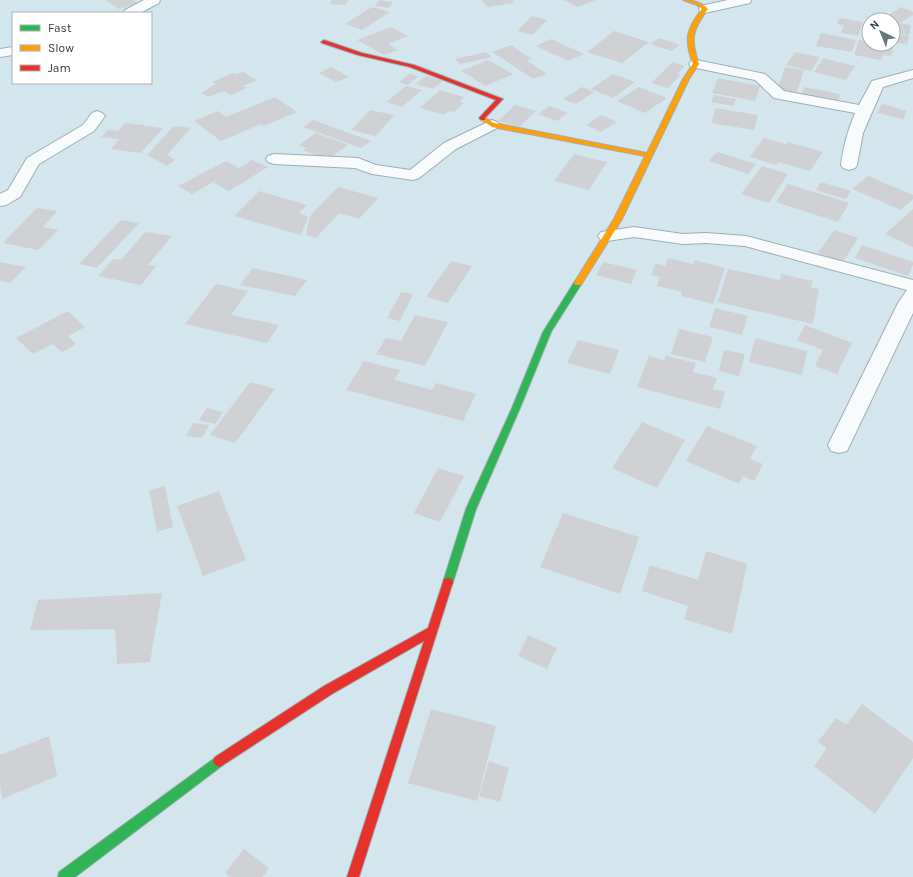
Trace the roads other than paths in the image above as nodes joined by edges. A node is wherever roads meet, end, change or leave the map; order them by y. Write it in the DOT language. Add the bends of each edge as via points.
graph roads {
  1 [pos="154,0"];
  2 [pos="686,0"];
  3 [pos="745,0"];
  4 [pos="705,9"];
  5 [pos="132,12"];
  6 [pos="324,42"];
  7 [pos="12,51"];
  8 [pos="0,54"];
  9 [pos="696,64"];
  10 [pos="913,74"];
  11 [pos="863,110"];
  12 [pos="97,116"];
  13 [pos="492,125"];
  14 [pos="649,155"];
  15 [pos="274,159"];
  16 [pos="849,165"];
  17 [pos="0,201"];
  18 [pos="607,236"];
  19 [pos="913,286"];
  20 [pos="913,295"];
  21 [pos="839,445"];
  22 [pos="432,631"];
  23 [pos="64,877"];
  24 [pos="353,877"];
  1 -- 5 [label="street"];
  2 -- 4 [label="street"];
  3 -- 4 [label="street"];
  4 -- 9 [label="street" via="690,30 688,47"];
  6 -- 13 [label="street" via="360,54 412,66 500,99 482,118"];
  7 -- 8 [label="street"];
  9 -- 11 [label="street" via="760,77 778,95"];
  9 -- 14 [label="street" via="686,79"];
  10 -- 11 [label="street" via="877,84"];
  11 -- 16 [label="street" via="850,150"];
  12 -- 17 [label="street" via="89,128 33,161 14,193"];
  13 -- 14 [label="street"];
  13 -- 15 [label="street" via="450,146 413,175 372,169 358,163"];
  14 -- 18 [label="street"];
  18 -- 19 [label="street" via="634,232 683,239 746,241"];
  18 -- 22 [label="street" via="548,332 471,509"];
  20 -- 21 [label="street"];
  22 -- 23 [label="street" via="328,690 206,769"];
  22 -- 24 [label="street"];
}
